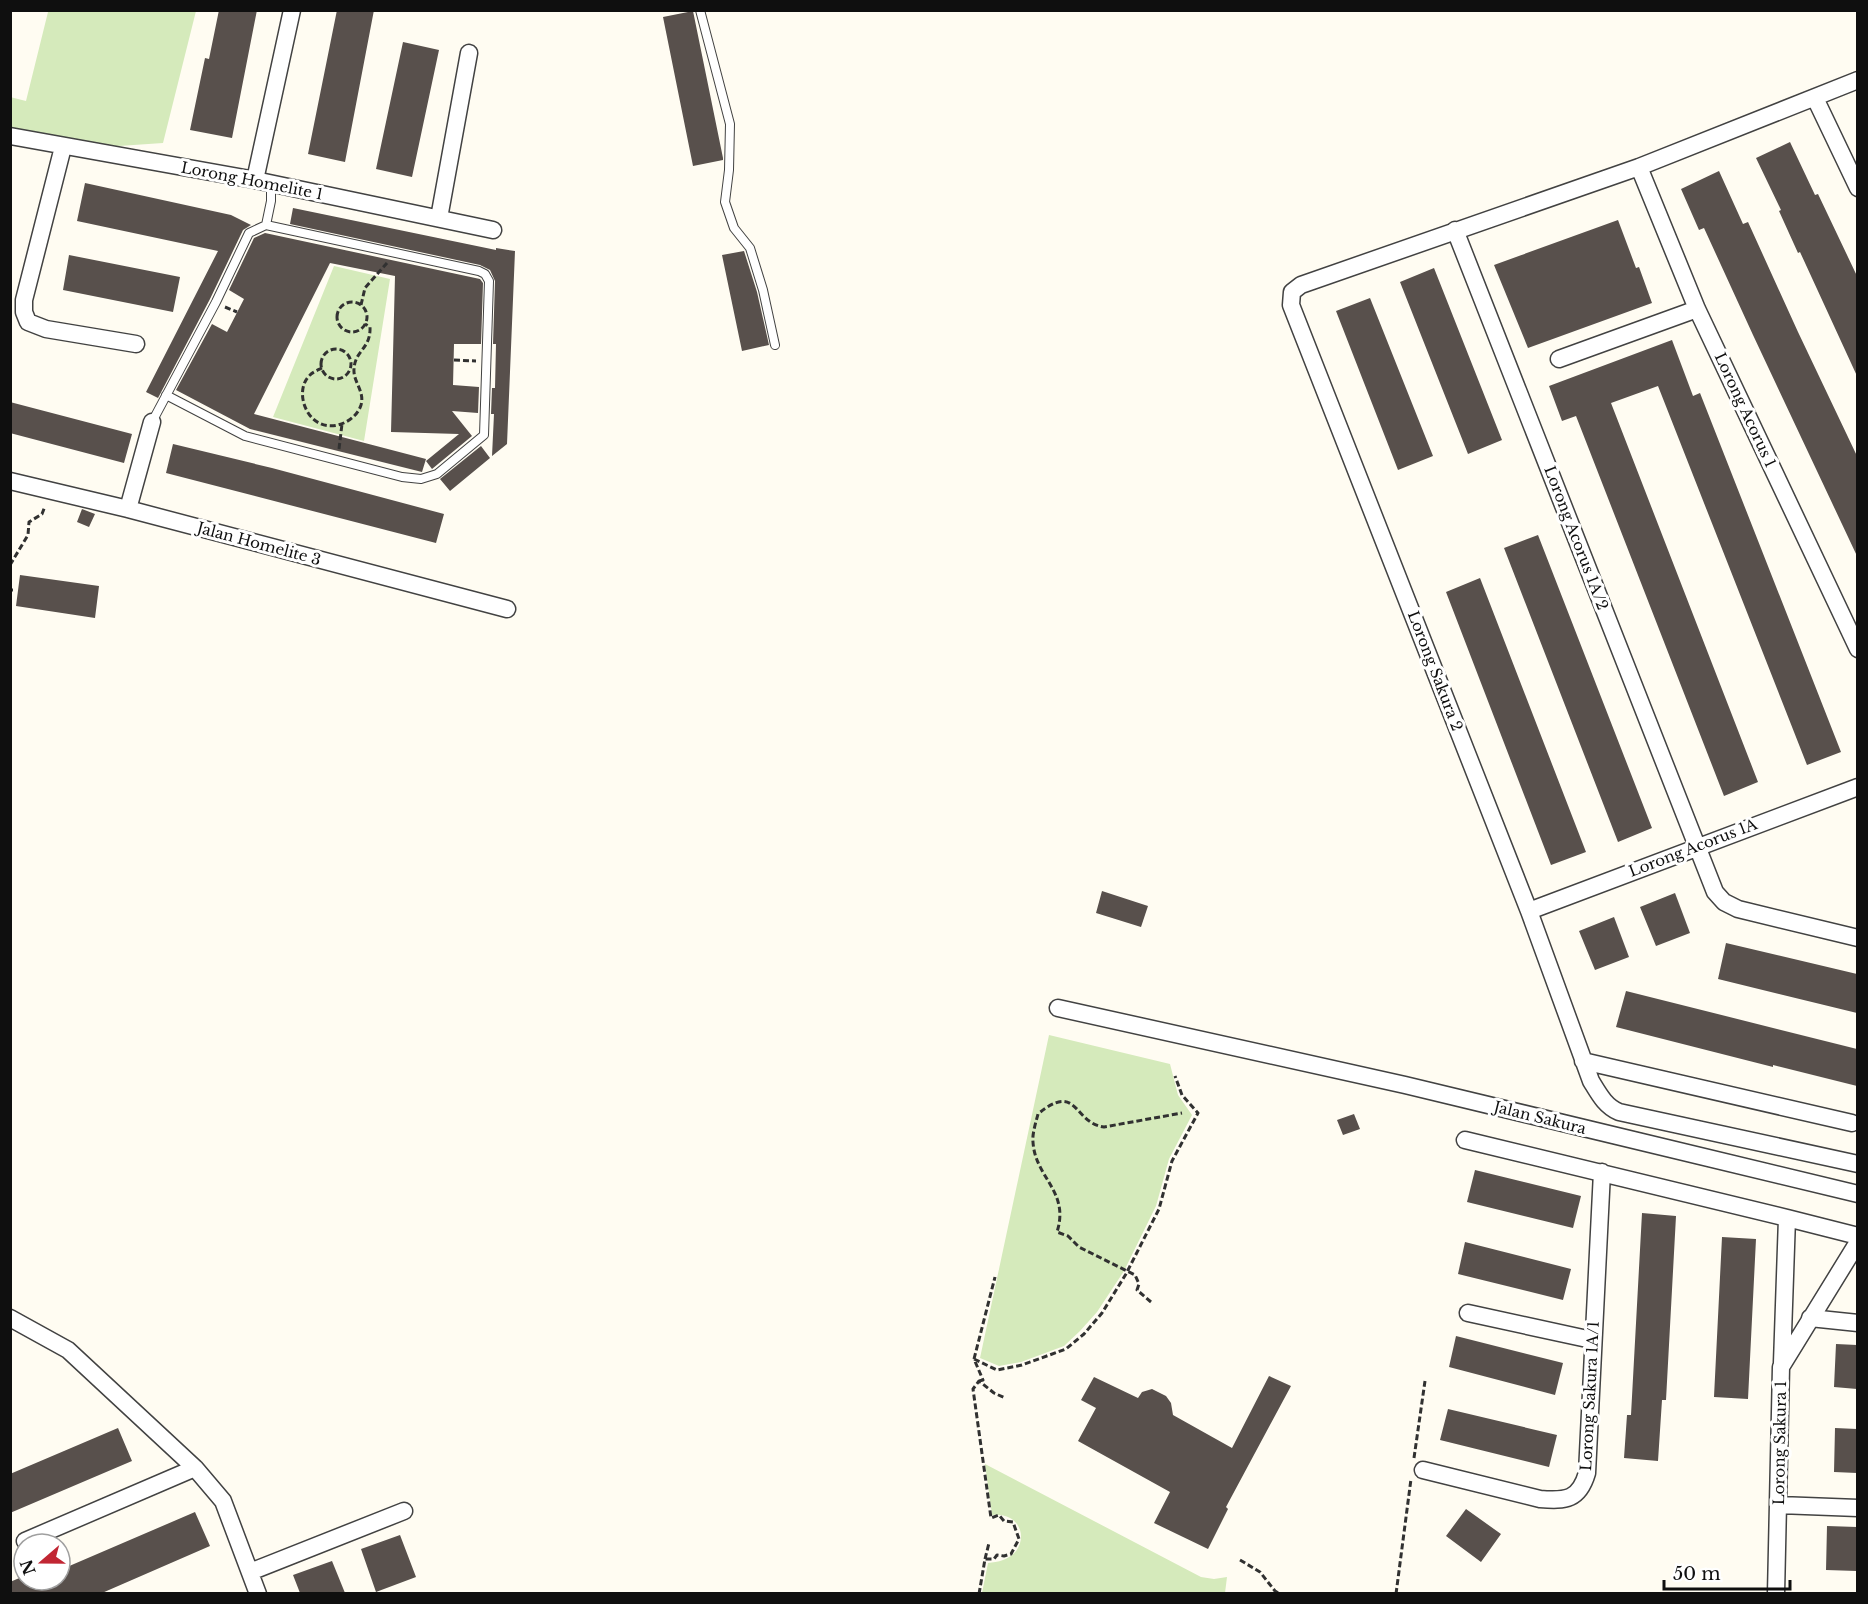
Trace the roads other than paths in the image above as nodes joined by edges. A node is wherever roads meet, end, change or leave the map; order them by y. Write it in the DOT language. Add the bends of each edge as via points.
graph roads {
  1 [pos="292,10"];
  2 [pos="700,10"];
  3 [pos="469,53"];
  4 [pos="1857,80"];
  5 [pos="1815,98"];
  6 [pos="10,136"];
  7 [pos="63,147"];
  8 [pos="1639,167"];
  9 [pos="263,182"];
  10 [pos="1857,188"];
  11 [pos="439,218"];
  12 [pos="266,225"];
  13 [pos="493,230"];
  14 [pos="1455,230"];
  15 [pos="1697,309"];
  16 [pos="136,344"];
  17 [pos="775,345"];
  18 [pos="1559,359"];
  19 [pos="166,395"];
  20 [pos="152,422"];
  21 [pos="10,481"];
  22 [pos="128,509"];
  23 [pos="507,609"];
  24 [pos="1857,649"];
  25 [pos="1857,787"];
  26 [pos="1697,846"];
  27 [pos="1529,911"];
  28 [pos="1857,938"];
  29 [pos="1058,1008"];
  30 [pos="1583,1061"];
  31 [pos="1852,1123"];
  32 [pos="1465,1140"];
  33 [pos="1857,1164"];
  34 [pos="1602,1172"];
  35 [pos="1857,1194"];
  36 [pos="1787,1218"];
  37 [pos="1857,1236"];
  38 [pos="1857,1242"];
  39 [pos="1468,1312"];
  40 [pos="10,1318"];
  41 [pos="1810,1318"];
  42 [pos="1857,1323"];
  43 [pos="1592,1340"];
  44 [pos="1781,1367"];
  45 [pos="195,1467"];
  46 [pos="1416,1468"];
  47 [pos="1779,1505"];
  48 [pos="1857,1508"];
  49 [pos="404,1510"];
  50 [pos="46,1532"];
  51 [pos="250,1572"];
  52 [pos="258,1593"];
  53 [pos="1776,1593"];
  1 -- 9 [label="street"];
  2 -- 17 [label="lane" via="730,124 725,202 734,228 750,248"];
  3 -- 11 [label="street"];
  4 -- 5 [label="street"];
  5 -- 8 [label="street"];
  5 -- 10 [label="street"];
  6 -- 7 [label="street, Lorong Homelite 1"];
  7 -- 9 [label="street, Lorong Homelite 1"];
  7 -- 16 [label="street" via="24,312 28,322 46,329"];
  8 -- 14 [label="street"];
  8 -- 15 [label="street, Lorong Acorus 1"];
  9 -- 11 [label="street, Lorong Homelite 1"];
  9 -- 12 [label="lane" via="271,201"];
  11 -- 13 [label="street, Lorong Homelite 1"];
  12 -- 19 [label="lane" via="249,233"];
  12 -- 19 [label="lane" via="485,274 489,281 484,435 437,474 421,479 402,477 245,436"];
  14 -- 26 [label="street, Lorong Acorus 1A/2"];
  14 -- 27 [label="street, Lorong Sakura 2" via="1301,285 1292,292 1291,305"];
  15 -- 18 [label="street"];
  15 -- 24 [label="street, Lorong Acorus 1"];
  19 -- 20 [label="lane"];
  20 -- 22 [label="street"];
  21 -- 22 [label="street, Jalan Homelite 3"];
  22 -- 23 [label="street, Jalan Homelite 3"];
  25 -- 26 [label="street, Lorong Acorus 1A"];
  26 -- 27 [label="street, Lorong Acorus 1A"];
  26 -- 28 [label="street, Lorong Acorus 1A/2" via="1715,892 1724,902 1738,909"];
  27 -- 30 [label="street, Lorong Sakura 2"];
  29 -- 35 [label="street, Jalan Sakura" via="1416,1088"];
  30 -- 31 [label="street"];
  30 -- 33 [label="street" via="1600,1096 1610,1109 1620,1113"];
  32 -- 34 [label="street"];
  34 -- 36 [label="street"];
  34 -- 43 [label="street, Lorong Sakura 1A/1"];
  36 -- 37 [label="street"];
  36 -- 44 [label="street"];
  38 -- 41 [label="street, Lorong Sakura 1"];
  39 -- 43 [label="street"];
  40 -- 45 [label="street" via="68,1350"];
  41 -- 42 [label="street"];
  41 -- 44 [label="street, Lorong Sakura 1"];
  43 -- 46 [label="street, Lorong Sakura 1A/1" via="1587,1473 1574,1496 1558,1501 1540,1499"];
  44 -- 47 [label="street, Lorong Sakura 1"];
  45 -- 50 [label="street"];
  45 -- 51 [label="street" via="223,1501"];
  47 -- 48 [label="street"];
  47 -- 53 [label="street, Lorong Sakura 1"];
  49 -- 51 [label="street"];
  51 -- 52 [label="street"];
}
